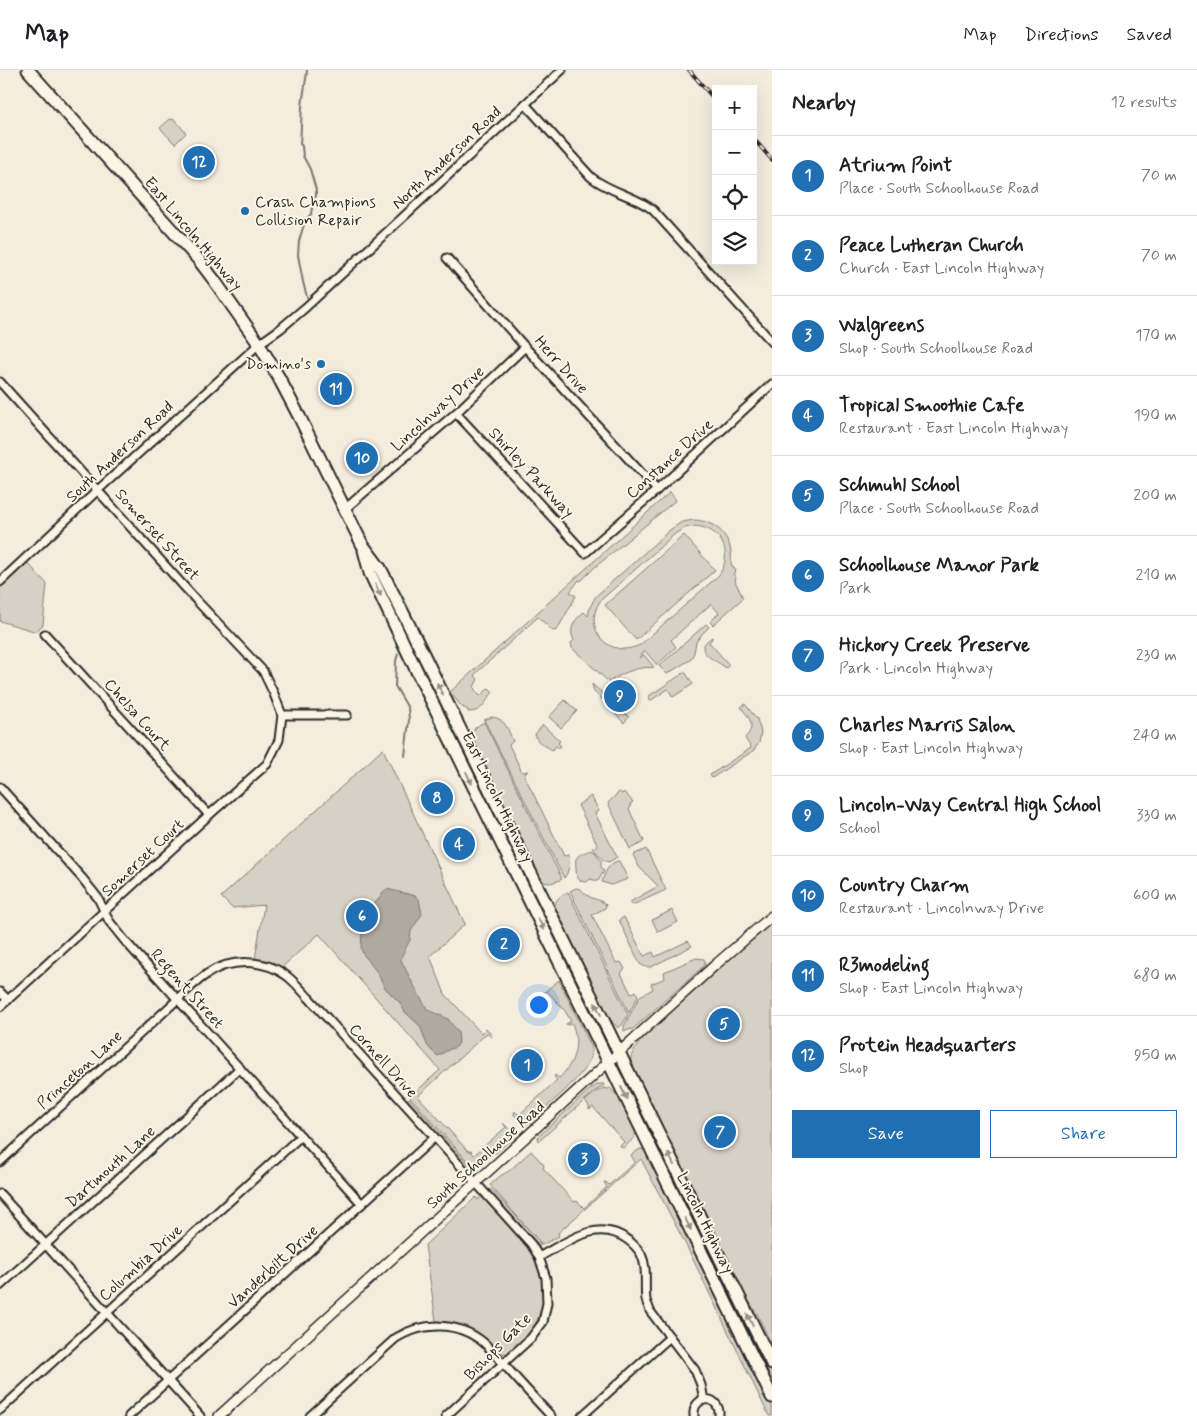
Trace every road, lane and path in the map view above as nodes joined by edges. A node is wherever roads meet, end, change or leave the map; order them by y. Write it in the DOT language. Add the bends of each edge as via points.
graph roads {
  1 [pos="28,70"];
  2 [pos="562,70"];
  3 [pos="525,104"];
  4 [pos="447,258"];
  5 [pos="772,342"];
  6 [pos="259,344"];
  7 [pos="525,346"];
  8 [pos="0,382"];
  9 [pos="772,384"];
  10 [pos="456,413"];
  11 [pos="98,490"];
  12 [pos="657,490"];
  13 [pos="345,509"];
  14 [pos="362,544"];
  15 [pos="585,553"];
  16 [pos="0,582"];
  17 [pos="45,634"];
  18 [pos="348,714"];
  19 [pos="282,715"];
  20 [pos="0,787"];
  21 [pos="209,815"];
  22 [pos="105,912"];
  23 [pos="772,916"];
  24 [pos="0,992"];
  25 [pos="178,999"];
  26 [pos="8,1000"];
  27 [pos="0,1007"];
  28 [pos="620,1053"];
  29 [pos="609,1062"];
  30 [pos="240,1068"];
  31 [pos="301,1136"];
  32 [pos="434,1138"];
  33 [pos="0,1162"];
  34 [pos="476,1184"];
  35 [pos="0,1194"];
  36 [pos="362,1204"];
  37 [pos="45,1245"];
  38 [pos="539,1257"];
  39 [pos="0,1286"];
  40 [pos="107,1312"];
  41 [pos="670,1337"];
  42 [pos="503,1364"];
  43 [pos="772,1364"];
  44 [pos="168,1381"];
  45 [pos="772,1398"];
  46 [pos="704,1400"];
  47 [pos="0,1410"];
  48 [pos="129,1416"];
  49 [pos="200,1416"];
  50 [pos="219,1416"];
  51 [pos="310,1416"];
  52 [pos="446,1416"];
  53 [pos="551,1416"];
  54 [pos="582,1416"];
  55 [pos="694,1416"];
  56 [pos="720,1416"];
  1 -- 6 [label="main road, East Lincoln Highway" via="198,259"];
  2 -- 3 [label="street, North Anderson Road"];
  3 -- 5 [label="street" via="591,177 653,210"];
  3 -- 6 [label="street, North Anderson Road" via="306,308"];
  4 -- 7 [label="street, Herr Drive"];
  6 -- 11 [label="street, South Anderson Road"];
  6 -- 13 [label="main road, East Lincoln Highway"];
  7 -- 10 [label="street, Lincolnway Drive"];
  7 -- 12 [label="street, Herr Drive"];
  8 -- 11 [label="street, Somerset Street"];
  9 -- 12 [label="street, Constance Drive"];
  10 -- 13 [label="street, Lincolnway Drive"];
  10 -- 15 [label="street, Shirley Parkway"];
  11 -- 16 [label="street, South Anderson Road"];
  11 -- 19 [label="street, Somerset Street" via="263,672"];
  12 -- 15 [label="street, Constance Drive"];
  13 -- 14 [label="main road, East Lincoln Highway"];
  28 -- 14 [label="main road, East Lincoln Highway, one-way" via="404,615 380,568"];
  14 -- 29 [label="main road, East Lincoln Highway, one-way" via="370,573 411,659"];
  17 -- 21 [label="street, Chelsa Court"];
  18 -- 19 [label="street"];
  19 -- 21 [label="street, Somerset Court" via="279,740 267,764"];
  20 -- 22 [label="street, Regent Street" via="82,878"];
  21 -- 22 [label="street, Somerset Court"];
  22 -- 25 [label="street, Regent Street" via="125,941"];
  22 -- 26 [label="street, Somerset Court"];
  23 -- 28 [label="street, South Schoolhouse Road"];
  24 -- 26 [label="street"];
  25 -- 30 [label="street, Regent Street"];
  25 -- 32 [label="street, Cornell Drive" via="208,973 222,966 240,963 269,966 295,984"];
  25 -- 33 [label="street, Princeton Lane"];
  26 -- 27 [label="street, Somerset Court"];
  28 -- 29 [label="street, South Schoolhouse Road"];
  43 -- 28 [label="main road, Lincoln Highway, one-way"];
  29 -- 34 [label="street, South Schoolhouse Road"];
  29 -- 45 [label="main road, Lincoln Highway, one-way"];
  30 -- 31 [label="street, Regent Street"];
  30 -- 37 [label="street, Dartmouth Lane"];
  31 -- 36 [label="street, Regent Street"];
  31 -- 40 [label="street, Columbia Drive"];
  32 -- 34 [label="street, Cornell Drive"];
  32 -- 36 [label="street, Vanderbilt Drive"];
  34 -- 38 [label="street, Cornell Drive"];
  34 -- 50 [label="street, South Schoolhouse Road"];
  35 -- 37 [label="street"];
  36 -- 44 [label="street, Vanderbilt Drive"];
  37 -- 39 [label="street, Dartmouth Lane"];
  37 -- 40 [label="street"];
  38 -- 41 [label="street" via="595,1230 620,1234 641,1254 646,1300 650,1311"];
  38 -- 42 [label="street, Bishops Gate" via="546,1278 547,1303 543,1322"];
  40 -- 44 [label="street"];
  40 -- 47 [label="street, Columbia Drive"];
  41 -- 46 [label="street" via="695,1370"];
  41 -- 54 [label="street"];
  42 -- 51 [label="street" via="482,1342 463,1331 444,1326 422,1327 390,1344"];
  42 -- 52 [label="street, Bishops Gate"];
  42 -- 53 [label="street"];
  44 -- 48 [label="street, Vanderbilt Drive"];
  44 -- 49 [label="street"];
  46 -- 55 [label="street" via="695,1406"];
  46 -- 56 [label="street" via="718,1405"];
}
